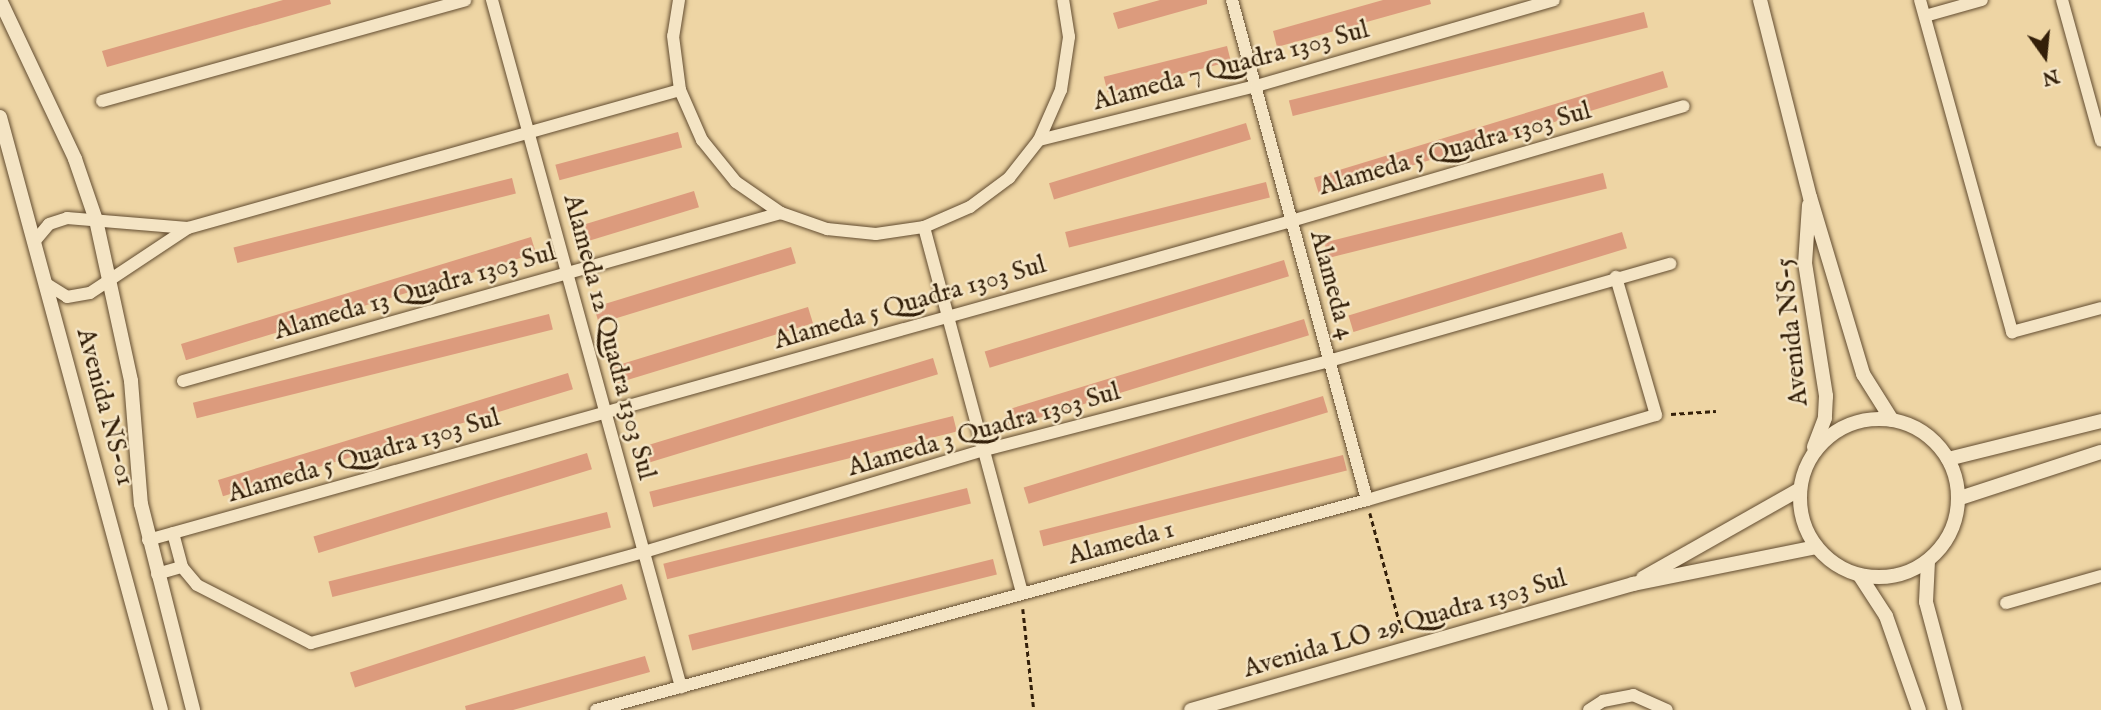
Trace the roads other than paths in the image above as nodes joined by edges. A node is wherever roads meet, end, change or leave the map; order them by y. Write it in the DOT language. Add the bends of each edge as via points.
graph roads {
  1 [pos="0,0"];
  2 [pos="465,0"];
  3 [pos="492,0"];
  4 [pos="679,0"];
  5 [pos="1063,0"];
  6 [pos="1232,0"];
  7 [pos="1554,0"];
  8 [pos="1760,0"];
  9 [pos="1920,0"];
  10 [pos="1982,0"];
  11 [pos="2062,0"];
  12 [pos="1925,16"];
  13 [pos="1256,86"];
  14 [pos="680,90"];
  15 [pos="102,101"];
  16 [pos="1683,106"];
  17 [pos="0,117"];
  18 [pos="529,134"];
  19 [pos="1040,139"];
  20 [pos="2101,141"];
  21 [pos="1810,197"];
  22 [pos="781,213"];
  23 [pos="96,220"];
  24 [pos="1291,221"];
  25 [pos="925,227"];
  26 [pos="188,228"];
  27 [pos="34,242"];
  28 [pos="1670,264"];
  29 [pos="568,272"];
  30 [pos="1616,277"];
  31 [pos="110,279"];
  32 [pos="45,283"];
  33 [pos="2101,308"];
  34 [pos="946,317"];
  35 [pos="1328,361"];
  36 [pos="183,381"];
  37 [pos="607,412"];
  38 [pos="1892,420"];
  39 [pos="2101,421"];
  40 [pos="981,450"];
  41 [pos="2100,454"];
  42 [pos="1810,459"];
  43 [pos="1948,459"];
  44 [pos="1800,489"];
  45 [pos="1959,498"];
  46 [pos="1367,500"];
  47 [pos="173,533"];
  48 [pos="148,540"];
  49 [pos="1816,547"];
  50 [pos="644,552"];
  51 [pos="1928,561"];
  52 [pos="182,567"];
  53 [pos="1860,576"];
  54 [pos="2101,576"];
  55 [pos="158,580"];
  56 [pos="1633,584"];
  57 [pos="1022,593"];
  58 [pos="2006,603"];
  59 [pos="681,687"];
  60 [pos="161,710"];
  61 [pos="193,710"];
  62 [pos="596,710"];
  63 [pos="1191,710"];
  64 [pos="1589,710"];
  65 [pos="1667,710"];
  66 [pos="1919,710"];
  67 [pos="1955,710"];
  1 -- 23 [label="street" via="75,159"];
  2 -- 15 [label="street"];
  3 -- 18 [label="street, Alameda 12 Quadra 1303 Sul"];
  4 -- 14 [label="street" via="673,36"];
  5 -- 19 [label="street" via="1069,37 1061,90"];
  6 -- 13 [label="street, Alameda 4"];
  7 -- 13 [label="street, Alameda 7 Quadra 1303 Sul"];
  8 -- 21 [label="street, Avenida NS-5"];
  9 -- 12 [label="street"];
  10 -- 12 [label="street"];
  11 -- 20 [label="street"];
  12 -- 33 [label="street" via="2012,332"];
  13 -- 19 [label="street, Alameda 7 Quadra 1303 Sul"];
  13 -- 24 [label="street, Alameda 4"];
  14 -- 18 [label="street"];
  14 -- 22 [label="street" via="702,140 736,182"];
  16 -- 24 [label="street, Alameda 5 Quadra 1303 Sul"];
  17 -- 27 [label="street, Avenida NS-01"];
  18 -- 26 [label="street"];
  18 -- 29 [label="street, Alameda 12 Quadra 1303 Sul"];
  19 -- 25 [label="street" via="1009,178 970,208"];
  21 -- 38 [label="street, Avenida NS-5" via="1863,374"];
  21 -- 42 [label="street, Avenida NS-5" via="1805,263 1826,396 1825,418"];
  22 -- 25 [label="street" via="839,231 876,234"];
  22 -- 29 [label="street, Alameda 13 Quadra 1303 Sul"];
  23 -- 26 [label="street"];
  23 -- 27 [label="street" via="67,218 49,224"];
  23 -- 31 [label="street"];
  24 -- 34 [label="street, Alameda 5 Quadra 1303 Sul"];
  24 -- 35 [label="street, Alameda 4"];
  25 -- 34 [label="street"];
  26 -- 31 [label="street"];
  27 -- 32 [label="street, Avenida NS-01"];
  28 -- 30 [label="street, Alameda 3 Quadra 1303 Sul"];
  29 -- 36 [label="street, Alameda 13 Quadra 1303 Sul"];
  29 -- 37 [label="street, Alameda 12 Quadra 1303 Sul"];
  30 -- 35 [label="street, Alameda 3 Quadra 1303 Sul"];
  30 -- 46 [label="street, Alameda 1" via="1656,415"];
  31 -- 32 [label="street" via="90,292 67,297"];
  31 -- 48 [label="street" via="131,381 137,476"];
  32 -- 60 [label="street, Avenida NS-01"];
  34 -- 37 [label="street, Alameda 5 Quadra 1303 Sul"];
  34 -- 40 [label="street"];
  35 -- 40 [label="street, Alameda 3 Quadra 1303 Sul"];
  35 -- 46 [label="street, Alameda 4"];
  37 -- 47 [label="street, Alameda 5 Quadra 1303 Sul"];
  37 -- 50 [label="street, Alameda 12 Quadra 1303 Sul"];
  38 -- 42 [label="street" via="1854,423 1836,431"];
  38 -- 43 [label="street" via="1925,433"];
  39 -- 43 [label="street"];
  40 -- 50 [label="street, Alameda 3 Quadra 1303 Sul"];
  40 -- 57 [label="street"];
  41 -- 45 [label="street"];
  42 -- 44 [label="street"];
  43 -- 45 [label="street"];
  44 -- 49 [label="street" via="1802,519"];
  44 -- 56 [label="street"];
  45 -- 51 [label="street" via="1954,525"];
  46 -- 57 [label="street, Alameda 1"];
  47 -- 48 [label="street, Alameda 5 Quadra 1303 Sul"];
  47 -- 52 [label="street"];
  48 -- 55 [label="street"];
  49 -- 53 [label="street" via="1843,570"];
  49 -- 56 [label="street"];
  50 -- 52 [label="street, Alameda 3 Quadra 1303 Sul" via="311,643 197,585"];
  50 -- 59 [label="street, Alameda 12 Quadra 1303 Sul"];
  51 -- 53 [label="street" via="1896,576"];
  51 -- 67 [label="street" via="1926,602"];
  52 -- 55 [label="street"];
  53 -- 66 [label="street" via="1886,616"];
  54 -- 58 [label="street"];
  55 -- 61 [label="street"];
  56 -- 63 [label="street, Avenida LO 29 Quadra 1303 Sul"];
  57 -- 59 [label="street, Alameda 1"];
  59 -- 62 [label="street, Alameda 1"];
  64 -- 65 [label="street" via="1603,701 1633,695"];
}
